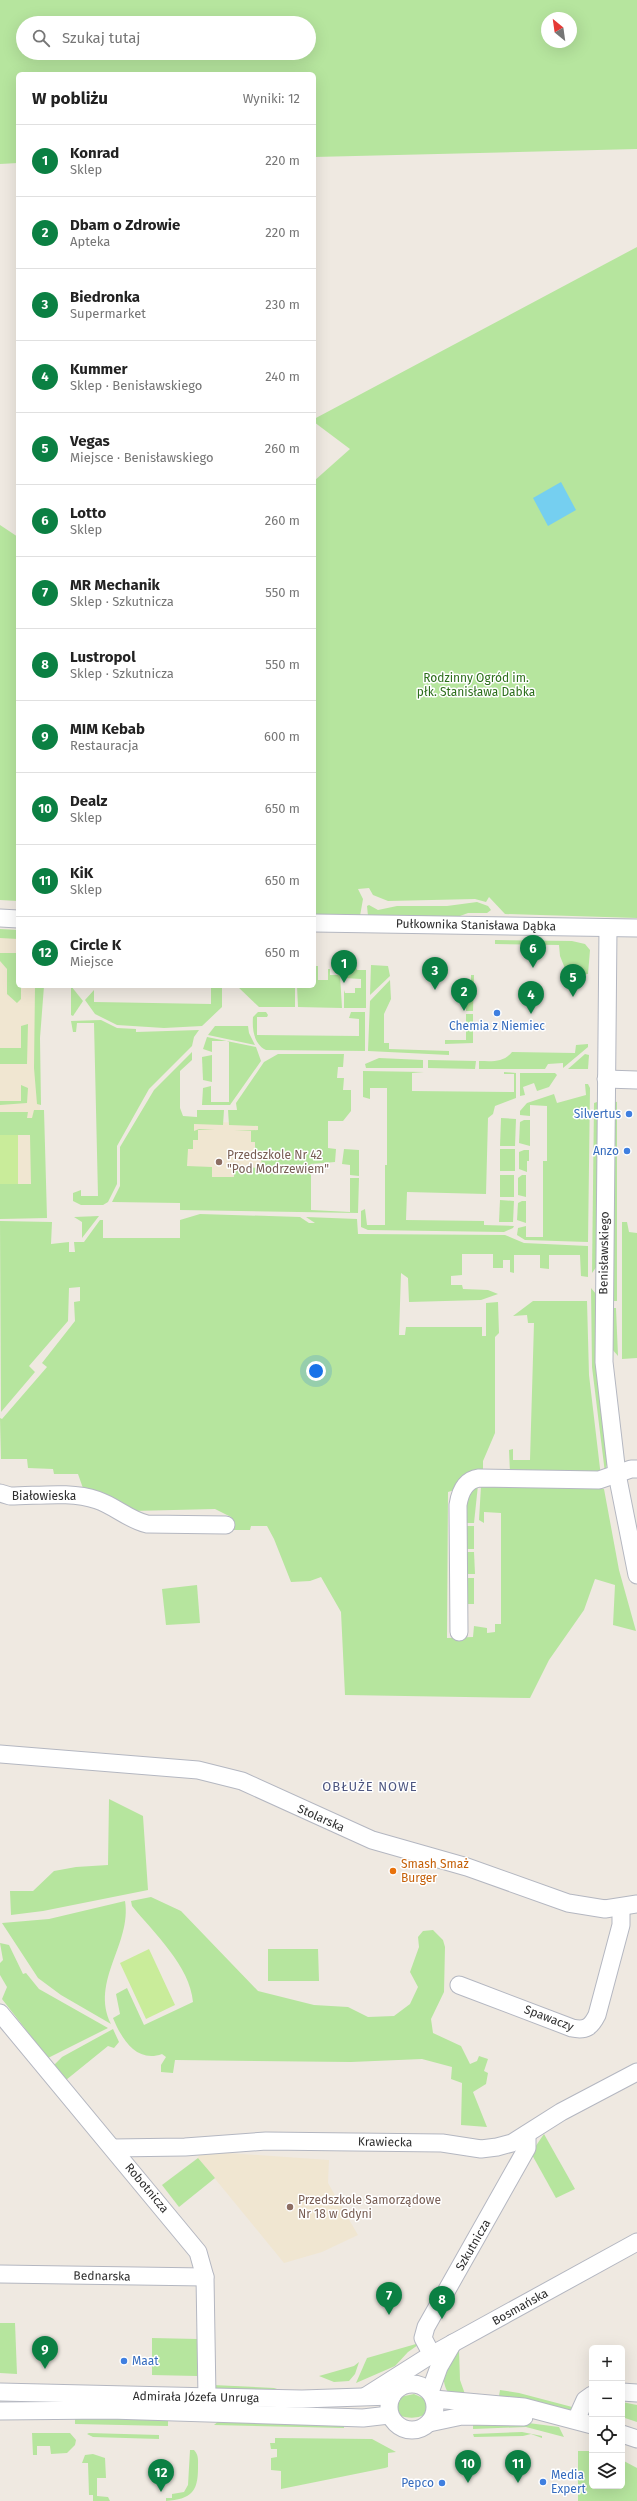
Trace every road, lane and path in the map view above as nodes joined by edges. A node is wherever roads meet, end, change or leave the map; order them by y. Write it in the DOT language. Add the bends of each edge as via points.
graph roads {
  1 [pos="0,918"];
  2 [pos="16,919"];
  3 [pos="316,923"];
  4 [pos="608,928"];
  5 [pos="637,928"];
  6 [pos="606,1079"];
  7 [pos="637,1080"];
  8 [pos="637,1469"];
  9 [pos="616,1474"];
  10 [pos="0,1493"];
  11 [pos="226,1525"];
  12 [pos="637,1575"];
  13 [pos="460,1632"];
  14 [pos="0,1754"];
  15 [pos="629,1906"];
  16 [pos="459,1985"];
  17 [pos="0,2012"];
  18 [pos="637,2072"];
  19 [pos="527,2134"];
  20 [pos="113,2148"];
  21 [pos="637,2242"];
  22 [pos="0,2274"];
  23 [pos="205,2277"];
  24 [pos="454,2343"];
  25 [pos="435,2353"];
  26 [pos="414,2384"];
  27 [pos="0,2392"];
  28 [pos="625,2392"];
  29 [pos="637,2393"];
  30 [pos="432,2395"];
  31 [pos="392,2396"];
  32 [pos="207,2397"];
  33 [pos="362,2397"];
  34 [pos="589,2397"];
  35 [pos="0,2411"];
  36 [pos="389,2415"];
  37 [pos="584,2422"];
  38 [pos="429,2423"];
  39 [pos="625,2435"];
  40 [pos="637,2439"];
  1 -- 2 [label="street"];
  3 -- 4 [label="street, Pułkownika Stanisława Dąbka"];
  4 -- 5 [label="street, Pułkownika Stanisława Dąbka"];
  4 -- 6 [label="street, Benisławskiego"];
  6 -- 7 [label="street"];
  6 -- 9 [label="street, Benisławskiego" via="604,1362"];
  8 -- 9 [label="street"];
  9 -- 12 [label="street, Benisławskiego"];
  9 -- 13 [label="street" via="599,1480 480,1478 464,1486 458,1505"];
  10 -- 11 [label="street, Białowieska" via="10,1496 81,1496 115,1507 137,1522 147,1524"];
  14 -- 15 [label="street, Stolarska" via="198,1770 223,1775 242,1781 336,1826 372,1840 474,1869 568,1903 605,1909"];
  15 -- 16 [label="street, Spawaczy" via="621,1925 597,2015 592,2025 586,2029 572,2028"];
  17 -- 20 [label="street, Robotnicza"];
  18 -- 19 [label="street, Krawiecka" via="561,2112"];
  19 -- 20 [label="street, Krawiecka" via="512,2143 481,2149 442,2143 292,2141"];
  19 -- 25 [label="street, Szkutnicza" via="527,2148 426,2327 424,2338"];
  20 -- 23 [label="street, Robotnicza" via="193,2245 202,2260"];
  21 -- 24 [label="street, Bosmańska"];
  22 -- 23 [label="street, Bednarska"];
  23 -- 32 [label="street, Robotnicza"];
  24 -- 25 [label="street, Bosmańska"];
  24 -- 30 [label="street" via="439,2367"];
  25 -- 26 [label="street, Bosmańska"];
  25 -- 33 [label="street" via="375,2392"];
  26 -- 30 [label="street"];
  26 -- 31 [label="street" via="401,2388"];
  27 -- 32 [label="street, Admirała Józefa Unruga"];
  28 -- 29 [label="street"];
  30 -- 37 [label="street" via="524,2407"];
  30 -- 38 [label="street" via="435,2409"];
  31 -- 33 [label="street, Admirała Józefa Unruga"];
  31 -- 36 [label="street" via="388,2406"];
  32 -- 33 [label="street, Admirała Józefa Unruga"];
  34 -- 37 [label="street" via="585,2400"];
  35 -- 36 [label="street, Admirała Józefa Unruga" via="110,2410 358,2418"];
  36 -- 38 [label="street" via="396,2424 407,2430"];
  37 -- 38 [label="street" via="462,2416"];
  39 -- 40 [label="street"];
}
